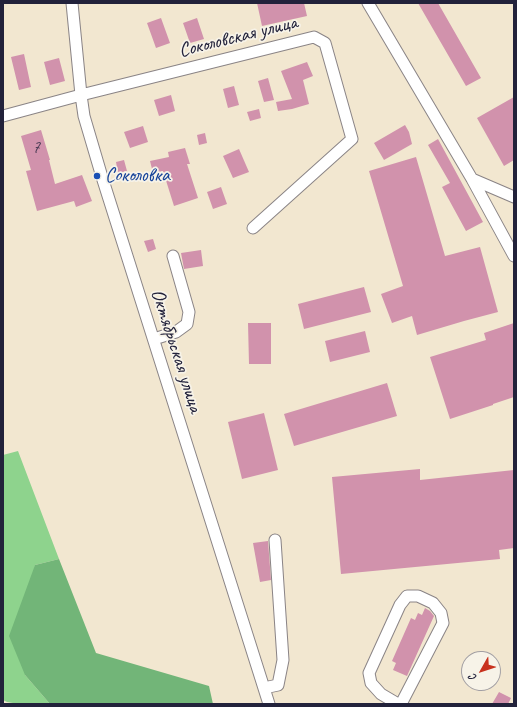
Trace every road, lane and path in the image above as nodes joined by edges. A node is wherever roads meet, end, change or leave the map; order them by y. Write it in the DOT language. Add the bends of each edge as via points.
graph roads {
  1 [pos="72,3"];
  2 [pos="368,3"];
  3 [pos="81,95"];
  4 [pos="3,116"];
  5 [pos="472,179"];
  6 [pos="514,197"];
  7 [pos="253,228"];
  8 [pos="173,256"];
  9 [pos="514,256"];
  10 [pos="154,339"];
  11 [pos="275,540"];
  12 [pos="264,688"];
  13 [pos="269,704"];
  14 [pos="398,704"];
  15 [pos="401,704"];
  1 -- 3 [label="street, Октябрьская улица"];
  2 -- 5 [label="street"];
  3 -- 4 [label="street, Соколовская улица"];
  3 -- 7 [label="street, Соколовская улица" via="314,36 324,43 352,139"];
  3 -- 10 [label="street, Октябрьская улица" via="84,116"];
  5 -- 6 [label="street"];
  5 -- 9 [label="street"];
  8 -- 10 [label="street" via="189,312 187,324 176,332"];
  10 -- 12 [label="street, Октябрьская улица"];
  11 -- 12 [label="street" via="283,660 278,685"];
  12 -- 13 [label="street, Октябрьская улица"];
  14 -- 15 [label="street" via="380,694 371,683 370,673 400,606 407,596 418,596 433,603 441,613 443,623"];
}
